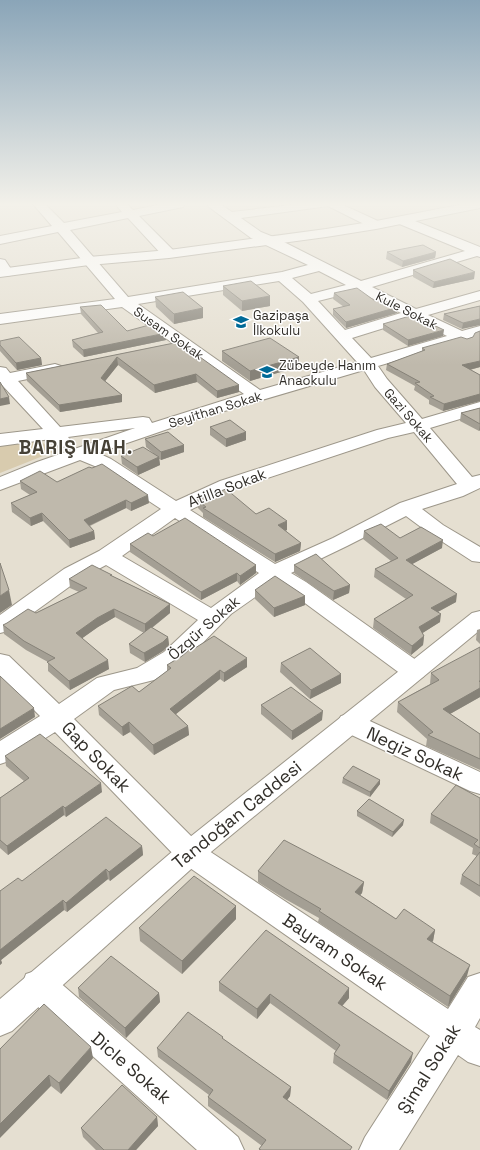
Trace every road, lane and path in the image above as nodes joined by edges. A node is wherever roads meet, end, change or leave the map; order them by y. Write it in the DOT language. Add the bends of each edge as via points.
graph roads {
  1 [pos="87,258"];
  2 [pos="128,258"];
  3 [pos="304,258"];
  4 [pos="459,258"];
  5 [pos="90,261"];
  6 [pos="321,266"];
  7 [pos="2,269"];
  8 [pos="282,276"];
  9 [pos="360,286"];
  10 [pos="480,294"];
  11 [pos="308,299"];
  12 [pos="125,302"];
  13 [pos="414,314"];
  14 [pos="0,319"];
  15 [pos="480,331"];
  16 [pos="341,336"];
  17 [pos="460,336"];
  18 [pos="184,343"];
  19 [pos="480,345"];
  20 [pos="161,347"];
  21 [pos="368,364"];
  22 [pos="69,366"];
  23 [pos="2,377"];
  24 [pos="258,396"];
  25 [pos="480,407"];
  26 [pos="188,416"];
  27 [pos="418,426"];
  28 [pos="56,433"];
  29 [pos="0,440"];
  30 [pos="75,456"];
  31 [pos="0,484"];
  32 [pos="474,484"];
  33 [pos="407,507"];
  34 [pos="175,509"];
  35 [pos="107,556"];
  36 [pos="480,556"];
  37 [pos="274,573"];
  38 [pos="213,618"];
  39 [pos="480,618"];
  40 [pos="0,626"];
  41 [pos="0,662"];
  42 [pos="414,672"];
  43 [pos="57,718"];
  44 [pos="350,723"];
  45 [pos="0,754"];
  46 [pos="480,784"];
  47 [pos="190,854"];
  48 [pos="38,985"];
  49 [pos="480,988"];
  50 [pos="0,1020"];
  51 [pos="453,1031"];
  52 [pos="480,1050"];
  53 [pos="225,1150"];
  54 [pos="378,1150"];
  1 -- 5 [label="street, Susam Sokak"];
  2 -- 5 [label="street"];
  3 -- 6 [label="street, Kule Sokak"];
  4 -- 9 [label="street"];
  5 -- 7 [label="street"];
  5 -- 12 [label="street, Susam Sokak"];
  6 -- 8 [label="street"];
  6 -- 9 [label="street, Kule Sokak"];
  8 -- 11 [label="street, Gazi Sokak"];
  8 -- 12 [label="street"];
  9 -- 11 [label="street"];
  9 -- 13 [label="street, Kule Sokak"];
  10 -- 13 [label="street"];
  11 -- 16 [label="street, Gazi Sokak"];
  12 -- 14 [label="street"];
  12 -- 18 [label="street, Susam Sokak"];
  13 -- 16 [label="street"];
  13 -- 17 [label="street, Kule Sokak"];
  15 -- 17 [label="street, Seyithan Sokak"];
  16 -- 21 [label="street, Gazi Sokak"];
  17 -- 19 [label="street, Kule Sokak"];
  17 -- 21 [label="street, Seyithan Sokak"];
  18 -- 20 [label="street"];
  18 -- 24 [label="street, Susam Sokak"];
  21 -- 24 [label="street, Seyithan Sokak"];
  21 -- 27 [label="street, Gazi Sokak"];
  22 -- 23 [label="street"];
  23 -- 28 [label="street"];
  24 -- 26 [label="street, Seyithan Sokak"];
  25 -- 27 [label="street, Atilla Sokak"];
  26 -- 28 [label="street"];
  26 -- 30 [label="street, Seyithan Sokak"];
  27 -- 32 [label="street, Gazi Sokak" via="463,478"];
  27 -- 34 [label="street, Atilla Sokak" via="383,434 227,485"];
  28 -- 29 [label="street"];
  28 -- 30 [label="street"];
  30 -- 31 [label="street, Seyithan Sokak"];
  30 -- 34 [label="street" via="104,463"];
  32 -- 33 [label="street, Özgür Sokak"];
  33 -- 36 [label="street" via="436,529"];
  33 -- 37 [label="street, Özgür Sokak"];
  34 -- 35 [label="street, Atilla Sokak"];
  34 -- 37 [label="street"];
  35 -- 38 [label="street"];
  35 -- 40 [label="street, Atilla Sokak" via="72,574"];
  37 -- 38 [label="street, Özgür Sokak"];
  37 -- 42 [label="street" via="298,586"];
  38 -- 43 [label="street, Özgür Sokak" via="173,658 145,674 106,684"];
  39 -- 42 [label="street, Tandoğan Caddesi"];
  41 -- 43 [label="street, Gap Sokak"];
  42 -- 44 [label="street, Tandoğan Caddesi"];
  43 -- 45 [label="street, Özgür Sokak"];
  43 -- 47 [label="street, Gap Sokak"];
  44 -- 46 [label="street, Negiz Sokak"];
  44 -- 47 [label="street, Tandoğan Caddesi"];
  47 -- 48 [label="street, Tandoğan Caddesi"];
  47 -- 51 [label="street, Bayram Sokak"];
  48 -- 50 [label="street, Tandoğan Caddesi"];
  48 -- 53 [label="street, Dicle Sokak"];
  49 -- 51 [label="street, Şimal Sokak"];
  51 -- 52 [label="street, Bayram Sokak"];
  51 -- 54 [label="street, Şimal Sokak"];
}
